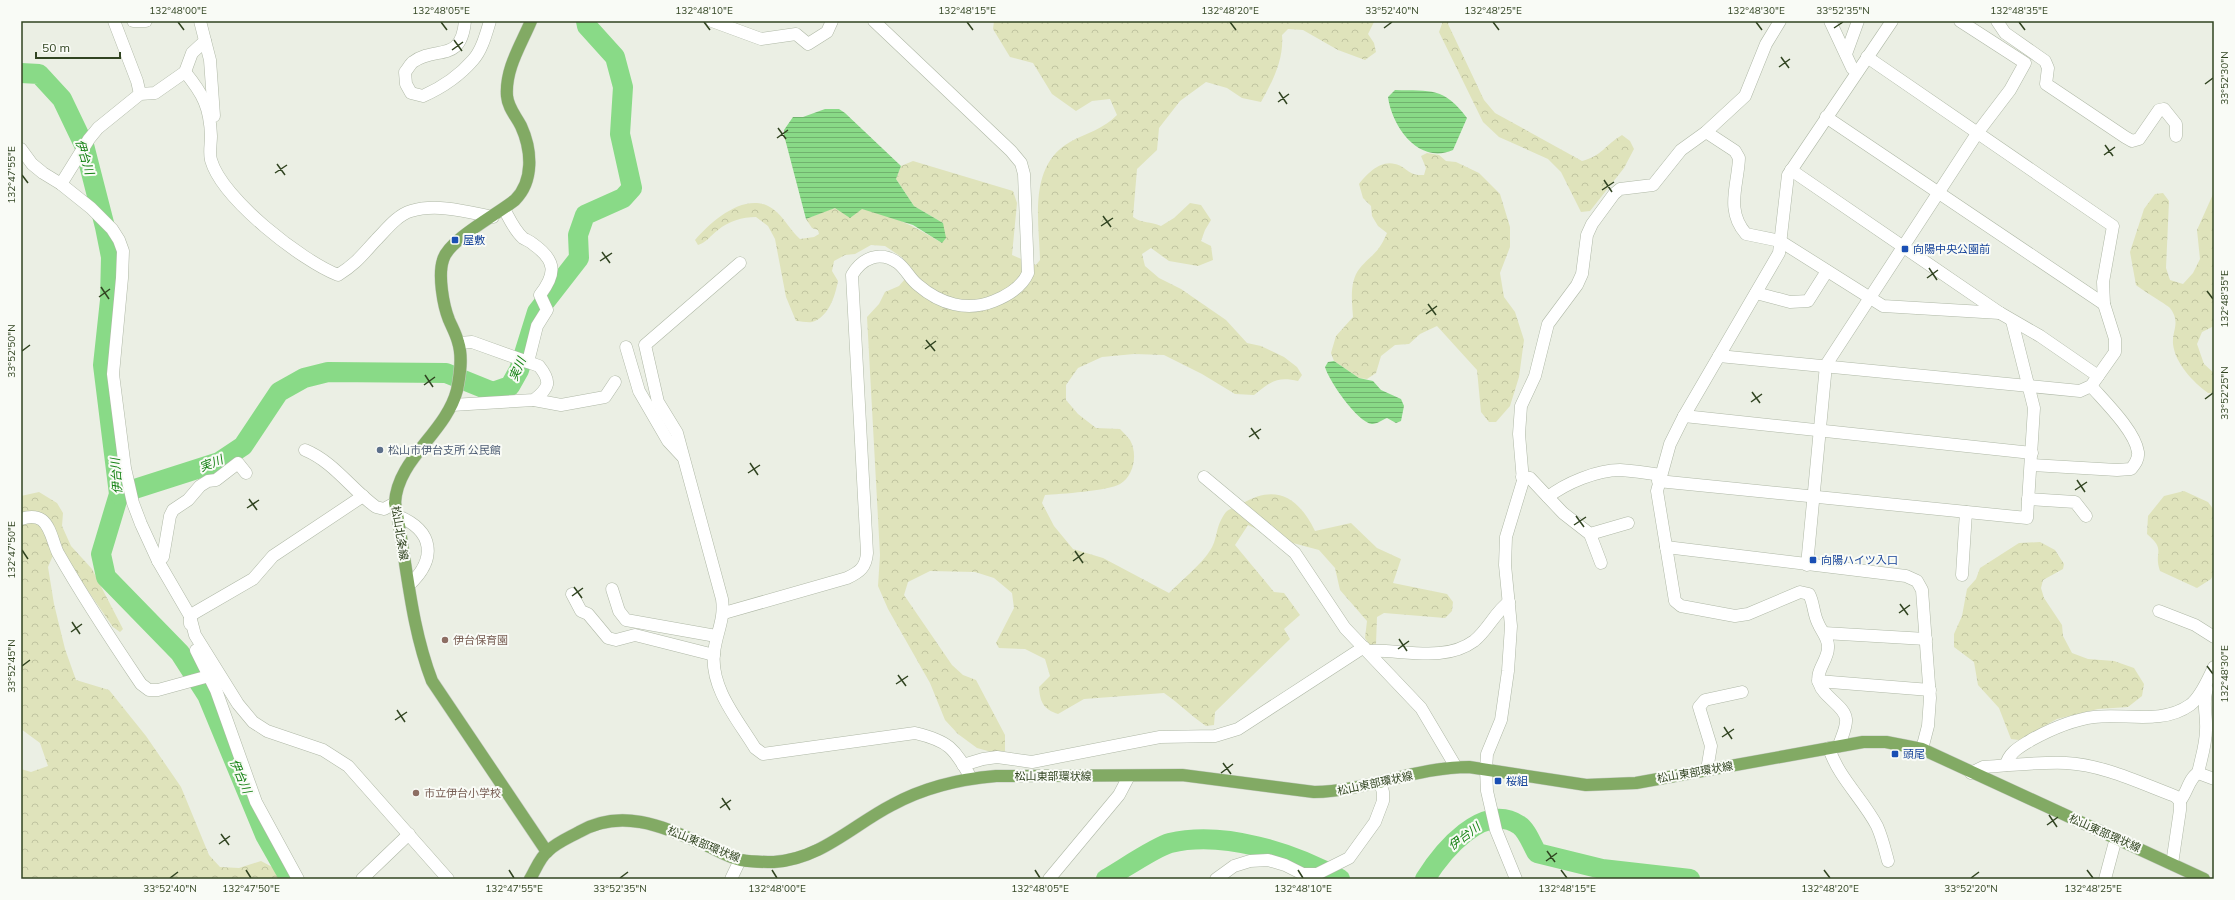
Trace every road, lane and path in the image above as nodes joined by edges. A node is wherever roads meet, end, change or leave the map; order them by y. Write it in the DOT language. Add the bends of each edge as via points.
graph roads {
  1 [pos="114,21"];
  2 [pos="133,21"];
  3 [pos="146,21"];
  4 [pos="200,21"];
  5 [pos="465,21"];
  6 [pos="490,21"];
  7 [pos="531,21"];
  8 [pos="712,21"];
  9 [pos="832,21"];
  10 [pos="874,21"];
  11 [pos="1780,21"];
  12 [pos="1830,21"];
  13 [pos="1858,21"];
  14 [pos="1892,21"];
  15 [pos="1960,21"];
  16 [pos="1997,21"];
  17 [pos="205,41"];
  18 [pos="1846,54"];
  19 [pos="1867,57"];
  20 [pos="185,72"];
  21 [pos="1857,72"];
  22 [pos="140,94"];
  23 [pos="1826,117"];
  24 [pos="1706,132"];
  25 [pos="1978,132"];
  26 [pos="211,134"];
  27 [pos="2176,136"];
  28 [pos="21,149"];
  29 [pos="1791,170"];
  30 [pos="61,184"];
  31 [pos="1940,193"];
  32 [pos="504,209"];
  33 [pos="493,217"];
  34 [pos="1780,242"];
  35 [pos="1905,246"];
  36 [pos="740,263"];
  37 [pos="1827,271"];
  38 [pos="1756,293"];
  39 [pos="1871,299"];
  40 [pos="2104,304"];
  41 [pos="2000,314"];
  42 [pos="2012,321"];
  43 [pos="459,343"];
  44 [pos="626,346"];
  45 [pos="1719,356"];
  46 [pos="523,360"];
  47 [pos="1826,365"];
  48 [pos="2095,381"];
  49 [pos="615,382"];
  50 [pos="2030,385"];
  51 [pos="534,400"];
  52 [pos="452,405"];
  53 [pos="1684,416"];
  54 [pos="1821,430"];
  55 [pos="305,450"];
  56 [pos="683,457"];
  57 [pos="2031,459"];
  58 [pos="246,473"];
  59 [pos="1204,477"];
  60 [pos="1522,477"];
  61 [pos="1660,478"];
  62 [pos="363,496"];
  63 [pos="1548,497"];
  64 [pos="1814,497"];
  65 [pos="2028,499"];
  66 [pos="395,503"];
  67 [pos="1966,512"];
  68 [pos="398,516"];
  69 [pos="2086,516"];
  70 [pos="21,519"];
  71 [pos="1628,523"];
  72 [pos="1590,534"];
  73 [pos="1666,547"];
  74 [pos="158,561"];
  75 [pos="1601,563"];
  76 [pos="1808,565"];
  77 [pos="1962,575"];
  78 [pos="409,585"];
  79 [pos="612,589"];
  80 [pos="572,594"];
  81 [pos="1509,602"];
  82 [pos="2159,611"];
  83 [pos="724,613"];
  84 [pos="190,616"];
  85 [pos="1824,633"];
  86 [pos="2213,635"];
  87 [pos="716,636"];
  88 [pos="1926,639"];
  89 [pos="1366,649"];
  90 [pos="714,655"];
  91 [pos="2211,672"];
  92 [pos="205,677"];
  93 [pos="1818,681"];
  94 [pos="1930,690"];
  95 [pos="1742,692"];
  96 [pos="1834,747"];
  97 [pos="1922,750"];
  98 [pos="964,765"];
  99 [pos="2006,765"];
  100 [pos="1456,767"];
  101 [pos="1486,770"];
  102 [pos="1707,770"];
  103 [pos="1971,773"];
  104 [pos="2198,773"];
  105 [pos="1129,776"];
  106 [pos="971,778"];
  107 [pos="2214,779"];
  108 [pos="1380,782"];
  109 [pos="2180,801"];
  110 [pos="409,834"];
  111 [pos="2116,838"];
  112 [pos="547,852"];
  113 [pos="740,860"];
  114 [pos="1888,861"];
  115 [pos="2172,864"];
  116 [pos="298,879"];
  117 [pos="362,879"];
  118 [pos="448,879"];
  119 [pos="530,879"];
  120 [pos="731,879"];
  121 [pos="1049,879"];
  122 [pos="1216,879"];
  123 [pos="1516,879"];
  124 [pos="1529,879"];
  125 [pos="2105,879"];
  126 [pos="2204,879"];
  1 -- 22 [label="street"];
  2 -- 3 [label="street"];
  4 -- 17 [label="street"];
  5 -- 6 [label="street" via="464,36 456,46 412,62 405,72 406,84 411,92 423,96 437,90 473,60 482,46"];
  7 -- 32 [label="main road, 松山北条線" via="511,65 507,81 507,97 526,143 528,179 522,193"];
  8 -- 9 [label="street" via="761,39 796,34 808,44 828,32"];
  10 -- 83 [label="street" via="1021,163 1028,273 1024,282 1004,297 969,307 951,304 935,297 918,285 897,262 875,256 858,266 852,276 866,564 859,572 847,578"];
  11 -- 24 [label="street" via="1766,44 1745,96"];
  12 -- 18 [label="street"];
  13 -- 18 [label="street"];
  14 -- 19 [label="street"];
  15 -- 25 [label="street" via="2024,64 2010,90"];
  16 -- 27 [label="street" via="2005,33 2045,61 2048,68 2046,84 2125,137 2132,141 2139,139 2159,110 2164,109 2176,124"];
  17 -- 20 [label="street" via="192,53"];
  17 -- 26 [label="street" via="210,60 215,125"];
  18 -- 21 [label="street" via="1852,68"];
  19 -- 21 [label="street"];
  19 -- 25 [label="street"];
  20 -- 22 [label="street" via="155,93"];
  20 -- 26 [label="street" via="203,95"];
  21 -- 23 [label="street"];
  22 -- 30 [label="street" via="98,128"];
  23 -- 29 [label="street"];
  23 -- 31 [label="street"];
  24 -- 34 [label="street" via="1735,151 1739,158 1734,188 1735,218 1739,226 1746,234"];
  24 -- 60 [label="street" via="1682,150 1653,185 1620,189 1592,224 1587,235 1582,274 1577,286 1548,324 1535,376 1521,406 1519,434"];
  25 -- 31 [label="street"];
  25 -- 40 [label="street" via="2113,226 2102,282"];
  26 -- 33 [label="street" via="211,160 220,178 237,201 309,261 338,275 358,261 395,220 410,211 430,208"];
  28 -- 30 [label="street" via="32,164"];
  29 -- 34 [label="street" via="1786,184"];
  29 -- 35 [label="street"];
  30 -- 74 [label="street" via="112,229 123,251 113,358 114,392 133,503"];
  31 -- 35 [label="street"];
  31 -- 40 [label="street"];
  32 -- 33 [label="main road, 松山北条線"];
  32 -- 46 [label="street" via="518,233 539,248 551,261 551,281 540,295 547,310 537,326"];
  33 -- 43 [label="main road, 松山北条線" via="459,239 443,259 444,299 448,319"];
  34 -- 37 [label="street"];
  34 -- 38 [label="street" via="1779,253"];
  35 -- 39 [label="street"];
  35 -- 41 [label="street"];
  36 -- 56 [label="street" via="645,346 658,402 677,433"];
  37 -- 38 [label="street" via="1808,301 1790,302"];
  37 -- 39 [label="street"];
  38 -- 45 [label="street"];
  39 -- 41 [label="street" via="1883,306"];
  39 -- 47 [label="street"];
  40 -- 48 [label="street" via="2115,339 2115,352"];
  41 -- 42 [label="street"];
  42 -- 48 [label="street" via="2040,336"];
  42 -- 50 [label="street"];
  43 -- 46 [label="street" via="472,342"];
  43 -- 52 [label="main road, 松山北条線" via="461,367"];
  44 -- 56 [label="street" via="639,391 648,410 668,441"];
  45 -- 47 [label="street"];
  45 -- 53 [label="street"];
  46 -- 51 [label="street" via="539,366 546,374 547,388"];
  47 -- 50 [label="street"];
  47 -- 54 [label="street"];
  48 -- 50 [label="street" via="2080,390"];
  48 -- 57 [label="street" via="2132,436 2139,453 2131,469 2118,470"];
  49 -- 51 [label="street" via="605,397 561,405"];
  50 -- 57 [label="street" via="2034,408"];
  51 -- 52 [label="street"];
  52 -- 66 [label="main road, 松山北条線" via="401,478"];
  53 -- 54 [label="street"];
  53 -- 61 [label="street" via="1670,444"];
  54 -- 57 [label="street"];
  54 -- 64 [label="street"];
  55 -- 62 [label="street" via="319,456 336,469"];
  56 -- 83 [label="street"];
  57 -- 65 [label="street"];
  58 -- 74 [label="street" via="238,463 216,480 200,486 188,500 173,510 164,557"];
  59 -- 89 [label="street" via="1295,553 1345,628"];
  60 -- 63 [label="street" via="1530,478"];
  60 -- 81 [label="street" via="1506,537 1505,565"];
  61 -- 63 [label="street" via="1618,470 1577,479"];
  61 -- 64 [label="street"];
  61 -- 73 [label="street" via="1657,491"];
  62 -- 66 [label="street" via="376,507 384,509"];
  62 -- 84 [label="street" via="277,554 253,578"];
  63 -- 72 [label="street" via="1563,513"];
  64 -- 67 [label="street"];
  64 -- 76 [label="street"];
  65 -- 67 [label="street" via="2026,518"];
  65 -- 69 [label="street" via="2075,502"];
  66 -- 68 [label="main road, 松山北条線"];
  67 -- 77 [label="street"];
  68 -- 78 [label="main road, 松山北条線"];
  68 -- 78 [label="street" via="413,522 427,540 428,550 423,564 417,578"];
  70 -- 92 [label="street" via="35,518 42,520 47,526 68,569 141,684 149,690 158,690"];
  71 -- 72 [label="street"];
  72 -- 75 [label="street"];
  73 -- 76 [label="street"];
  73 -- 85 [label="street" via="1675,601 1681,606 1736,616 1748,614 1800,592 1809,594"];
  74 -- 84 [label="street"];
  76 -- 88 [label="street" via="1912,577 1922,590"];
  78 -- 112 [label="main road, 松山北条線" via="421,653 432,681"];
  79 -- 87 [label="street" via="619,611 626,620"];
  80 -- 90 [label="street" via="581,611 588,614 608,638 616,640 635,635"];
  81 -- 89 [label="street" via="1474,641 1458,650 1441,653"];
  81 -- 101 [label="street" via="1512,626 1505,705 1498,732 1487,754"];
  82 -- 86 [label="street"];
  83 -- 87 [label="street"];
  84 -- 92 [label="street" via="189,635"];
  84 -- 110 [label="street" via="195,635 238,704 253,722 267,731 323,750 337,758 348,766"];
  85 -- 88 [label="street"];
  85 -- 93 [label="street" via="1828,648"];
  87 -- 90 [label="street"];
  88 -- 94 [label="street"];
  89 -- 98 [label="street" via="1226,734 1160,737 1032,762 997,757"];
  89 -- 100 [label="street" via="1421,708"];
  90 -- 98 [label="street" via="714,668 720,692 755,748 763,754 915,733 949,745"];
  91 -- 99 [label="street" via="2196,700 2181,710 2158,718 2123,716 2068,722 2048,730 2015,750"];
  91 -- 104 [label="street" via="2203,704 2207,729"];
  92 -- 116 [label="street" via="216,690 256,802"];
  93 -- 94 [label="street"];
  93 -- 96 [label="street" via="1824,694 1844,714 1846,720"];
  94 -- 97 [label="street" via="1928,726"];
  95 -- 102 [label="street" via="1701,703 1699,708 1711,746"];
  96 -- 97 [label="main road, 松山東部環状線" via="1863,742 1886,742"];
  96 -- 102 [label="main road, 松山東部環状線"];
  96 -- 114 [label="street" via="1834,764 1849,782 1877,826"];
  97 -- 103 [label="main road, 松山東部環状線"];
  98 -- 106 [label="street"];
  99 -- 103 [label="street" via="1983,766"];
  99 -- 109 [label="street" via="2067,763 2097,768 2175,796"];
  100 -- 101 [label="main road, 松山東部環状線"];
  100 -- 108 [label="main road, 松山東部環状線"];
  101 -- 102 [label="main road, 松山東部環状線" via="1586,785 1636,783"];
  101 -- 123 [label="street" via="1496,830"];
  103 -- 111 [label="main road, 松山東部環状線"];
  104 -- 107 [label="street"];
  104 -- 109 [label="street" via="2193,776 2186,794"];
  105 -- 106 [label="main road, 松山東部環状線"];
  105 -- 108 [label="main road, 松山東部環状線" via="1182,775 1314,792 1335,791"];
  105 -- 121 [label="street" via="1119,795"];
  106 -- 113 [label="main road, 松山東部環状線" via="943,784 904,799 808,855 775,862"];
  108 -- 122 [label="street" via="1384,792 1383,801 1374,822 1349,858 1317,874 1303,874 1268,860 1250,861 1234,866"];
  109 -- 115 [label="street"];
  110 -- 117 [label="street"];
  110 -- 118 [label="street"];
  111 -- 115 [label="main road, 松山東部環状線"];
  111 -- 125 [label="street"];
  112 -- 113 [label="main road, 松山東部環状線" via="597,824 617,821 645,822"];
  112 -- 119 [label="main road"];
  113 -- 120 [label="street"];
  115 -- 126 [label="main road, 松山東部環状線"];
  123 -- 124 [label="street"];
}
